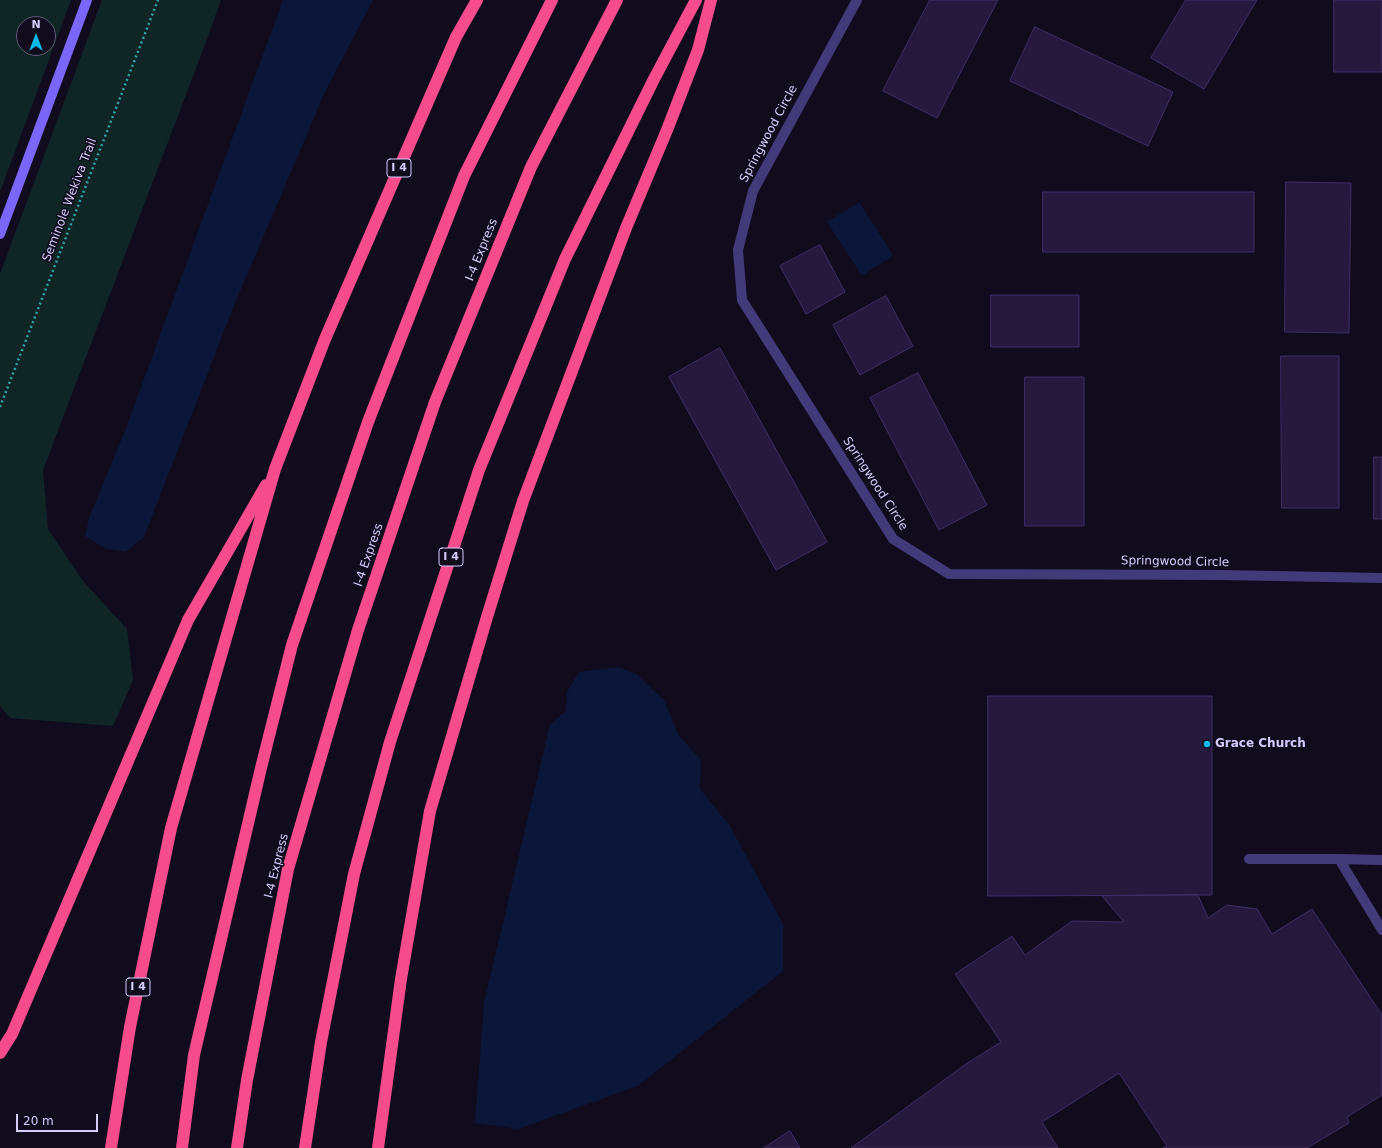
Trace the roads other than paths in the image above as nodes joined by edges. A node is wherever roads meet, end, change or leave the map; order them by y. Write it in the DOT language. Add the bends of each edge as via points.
graph roads {
  1 [pos="87,0"];
  2 [pos="477,0"];
  3 [pos="552,0"];
  4 [pos="617,0"];
  5 [pos="696,0"];
  6 [pos="711,0"];
  7 [pos="857,0"];
  8 [pos="0,234"];
  9 [pos="275,469"];
  10 [pos="1382,578"];
  11 [pos="1249,859"];
  12 [pos="1338,859"];
  13 [pos="1382,860"];
  14 [pos="1382,930"];
  15 [pos="0,1053"];
  16 [pos="111,1148"];
  17 [pos="182,1148"];
  18 [pos="237,1148"];
  19 [pos="305,1148"];
  20 [pos="378,1148"];
  1 -- 8 [label="main road"];
  2 -- 9 [label="highway, I 4" via="456,37 332,324"];
  3 -- 17 [label="highway" via="464,176 368,422 292,645 194,1055"];
  4 -- 18 [label="highway, I-4 Express" via="531,167 435,402 358,630 288,869 247,1080"];
  5 -- 19 [label="highway, I 4" via="565,259 479,470 390,742 354,874"];
  6 -- 20 [label="highway" via="698,50 668,130 626,228 523,501 430,811 401,979"];
  7 -- 10 [label="street, Springwood Circle" via="753,191 738,250 742,300 893,539 949,574"];
  9 -- 15 [label="highway" via="188,620 12,1034"];
  9 -- 16 [label="highway, I 4" via="171,828 130,1027"];
  11 -- 12 [label="street"];
  12 -- 13 [label="street"];
  12 -- 14 [label="street"];
}
